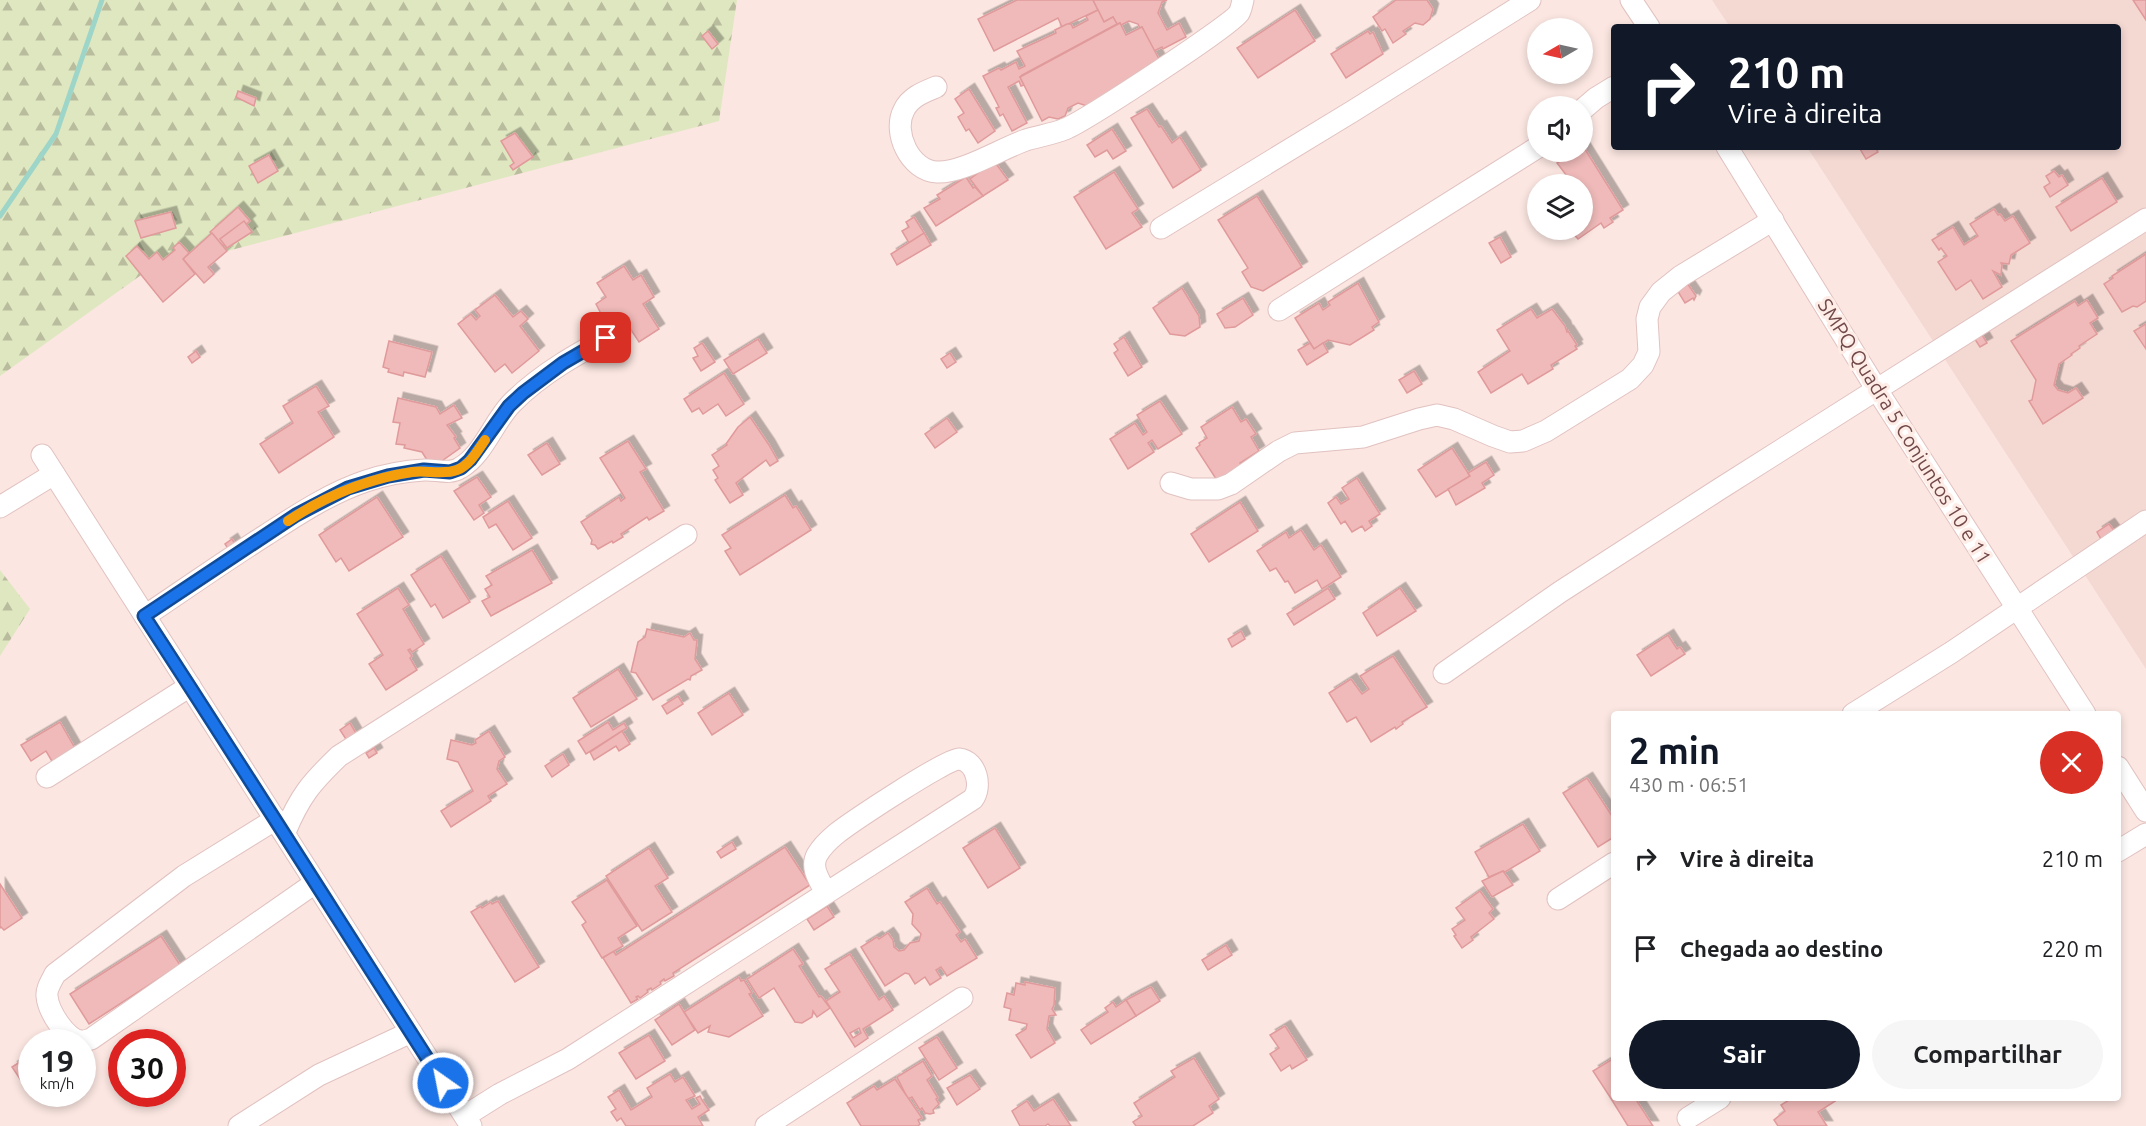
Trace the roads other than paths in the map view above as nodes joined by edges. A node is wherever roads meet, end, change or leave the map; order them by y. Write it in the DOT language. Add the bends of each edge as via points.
graph roads {
  1 [pos="1262,0"];
  2 [pos="1530,0"];
  3 [pos="1631,0"];
  4 [pos="1241,7"];
  5 [pos="1647,24"];
  6 [pos="936,87"];
  7 [pos="1611,89"];
  8 [pos="1593,101"];
  9 [pos="1729,150"];
  10 [pos="1527,154"];
  11 [pos="2146,219"];
  12 [pos="1773,220"];
  13 [pos="1161,228"];
  14 [pos="1279,310"];
  15 [pos="620,331"];
  16 [pos="1877,390"];
  17 [pos="42,455"];
  18 [pos="54,474"];
  19 [pos="1171,483"];
  20 [pos="0,507"];
  21 [pos="2146,521"];
  22 [pos="686,535"];
  23 [pos="2018,608"];
  24 [pos="144,616"];
  25 [pos="1444,673"];
  26 [pos="190,686"];
  27 [pos="1858,711"];
  28 [pos="2083,711"];
  29 [pos="2121,772"];
  30 [pos="47,777"];
  31 [pos="2146,811"];
  32 [pos="280,825"];
  33 [pos="2146,834"];
  34 [pos="2121,849"];
  35 [pos="1611,865"];
  36 [pos="315,883"];
  37 [pos="826,893"];
  38 [pos="1558,899"];
  39 [pos="962,998"];
  40 [pos="411,1032"];
  41 [pos="1715,1101"];
  42 [pos="1688,1118"];
  43 [pos="468,1121"];
  44 [pos="239,1126"];
  45 [pos="766,1126"];
  1 -- 4 [label="street"];
  2 -- 13 [label="street"];
  3 -- 5 [label="street"];
  4 -- 6 [label="street" via="1216,32 1066,129 1027,140 952,171 923,169 903,142 899,123 910,100"];
  7 -- 8 [label="street"];
  9 -- 12 [label="street, SMPQ Quadra 5 Conjuntos 10 e 11"];
  10 -- 14 [label="street"];
  11 -- 16 [label="street"];
  12 -- 16 [label="street, SMPQ Quadra 5 Conjuntos 10 e 11"];
  12 -- 19 [label="street" via="1680,276 1661,292 1647,319 1649,352 1643,365 1630,379 1546,431 1510,442 1437,416 1363,437 1295,443 1218,489 1191,489"];
  15 -- 24 [label="street" via="563,363 523,393 461,468 388,476 348,488 296,515"];
  16 -- 23 [label="street, SMPQ Quadra 5 Conjuntos 10 e 11"];
  16 -- 25 [label="street" via="1570,585"];
  17 -- 18 [label="street"];
  18 -- 20 [label="street"];
  18 -- 24 [label="street"];
  21 -- 23 [label="street"];
  22 -- 32 [label="street" via="339,756 313,780"];
  23 -- 27 [label="street"];
  23 -- 28 [label="street, SMPQ Quadra 5 Conjuntos 10 e 11"];
  24 -- 26 [label="street"];
  26 -- 30 [label="street"];
  26 -- 32 [label="street"];
  29 -- 31 [label="street"];
  32 -- 36 [label="street"];
  32 -- 36 [label="street" via="184,876 55,974 46,993 60,1027 75,1039 91,1039"];
  33 -- 34 [label="street"];
  35 -- 38 [label="street"];
  36 -- 40 [label="street"];
  37 -- 37 [label="street" via="973,799 979,784 975,771 960,759 952,760 834,835 814,864"];
  37 -- 43 [label="street" via="568,1059 500,1095"];
  39 -- 45 [label="street"];
  40 -- 43 [label="street"];
  40 -- 44 [label="street" via="319,1075"];
  41 -- 42 [label="street"];
}
